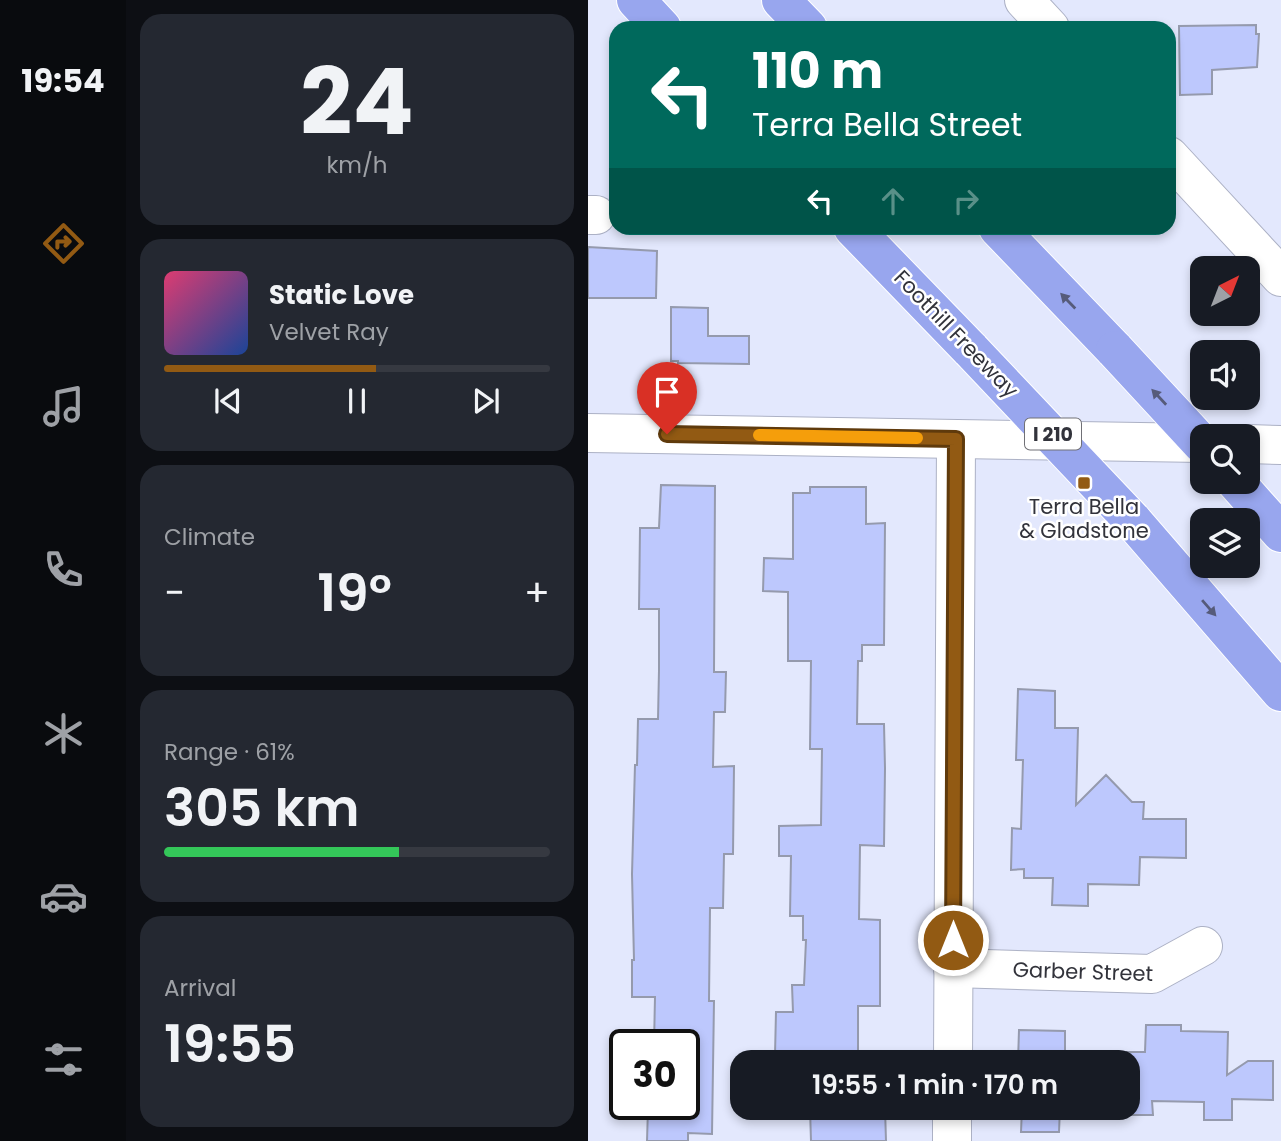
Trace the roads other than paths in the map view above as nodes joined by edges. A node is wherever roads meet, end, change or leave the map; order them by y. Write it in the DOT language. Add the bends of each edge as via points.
graph roads {
  1 [pos="636,0"];
  2 [pos="781,0"];
  3 [pos="1024,0"];
  4 [pos="656,21"];
  5 [pos="801,21"];
  6 [pos="1044,21"];
  7 [pos="1176,164"];
  8 [pos="860,235"];
  9 [pos="1005,235"];
  10 [pos="1281,276"];
  11 [pos="1190,430"];
  12 [pos="588,433"];
  13 [pos="956,439"];
  14 [pos="1190,443"];
  15 [pos="1260,444"];
  16 [pos="1281,445"];
  17 [pos="1247,494"];
  18 [pos="1277,528"];
  19 [pos="1281,692"];
  20 [pos="1203,946"];
  21 [pos="953,968"];
  22 [pos="953,1050"];
  23 [pos="953,1120"];
  24 [pos="952,1141"];
  1 -- 4 [label="highway"];
  2 -- 5 [label="highway"];
  3 -- 6 [label="street"];
  7 -- 10 [label="street"];
  8 -- 19 [label="highway, Foothill Freeway / I 210, one-way, bridge" via="1132,520"];
  11 -- 9 [label="highway, one-way, bridge"];
  12 -- 13 [label="street"];
  13 -- 14 [label="street"];
  13 -- 21 [label="street"];
  15 -- 16 [label="street"];
  17 -- 18 [label="highway"];
  20 -- 21 [label="street, Garber Street" via="1152,974"];
  21 -- 22 [label="street"];
  23 -- 24 [label="street"];
}
